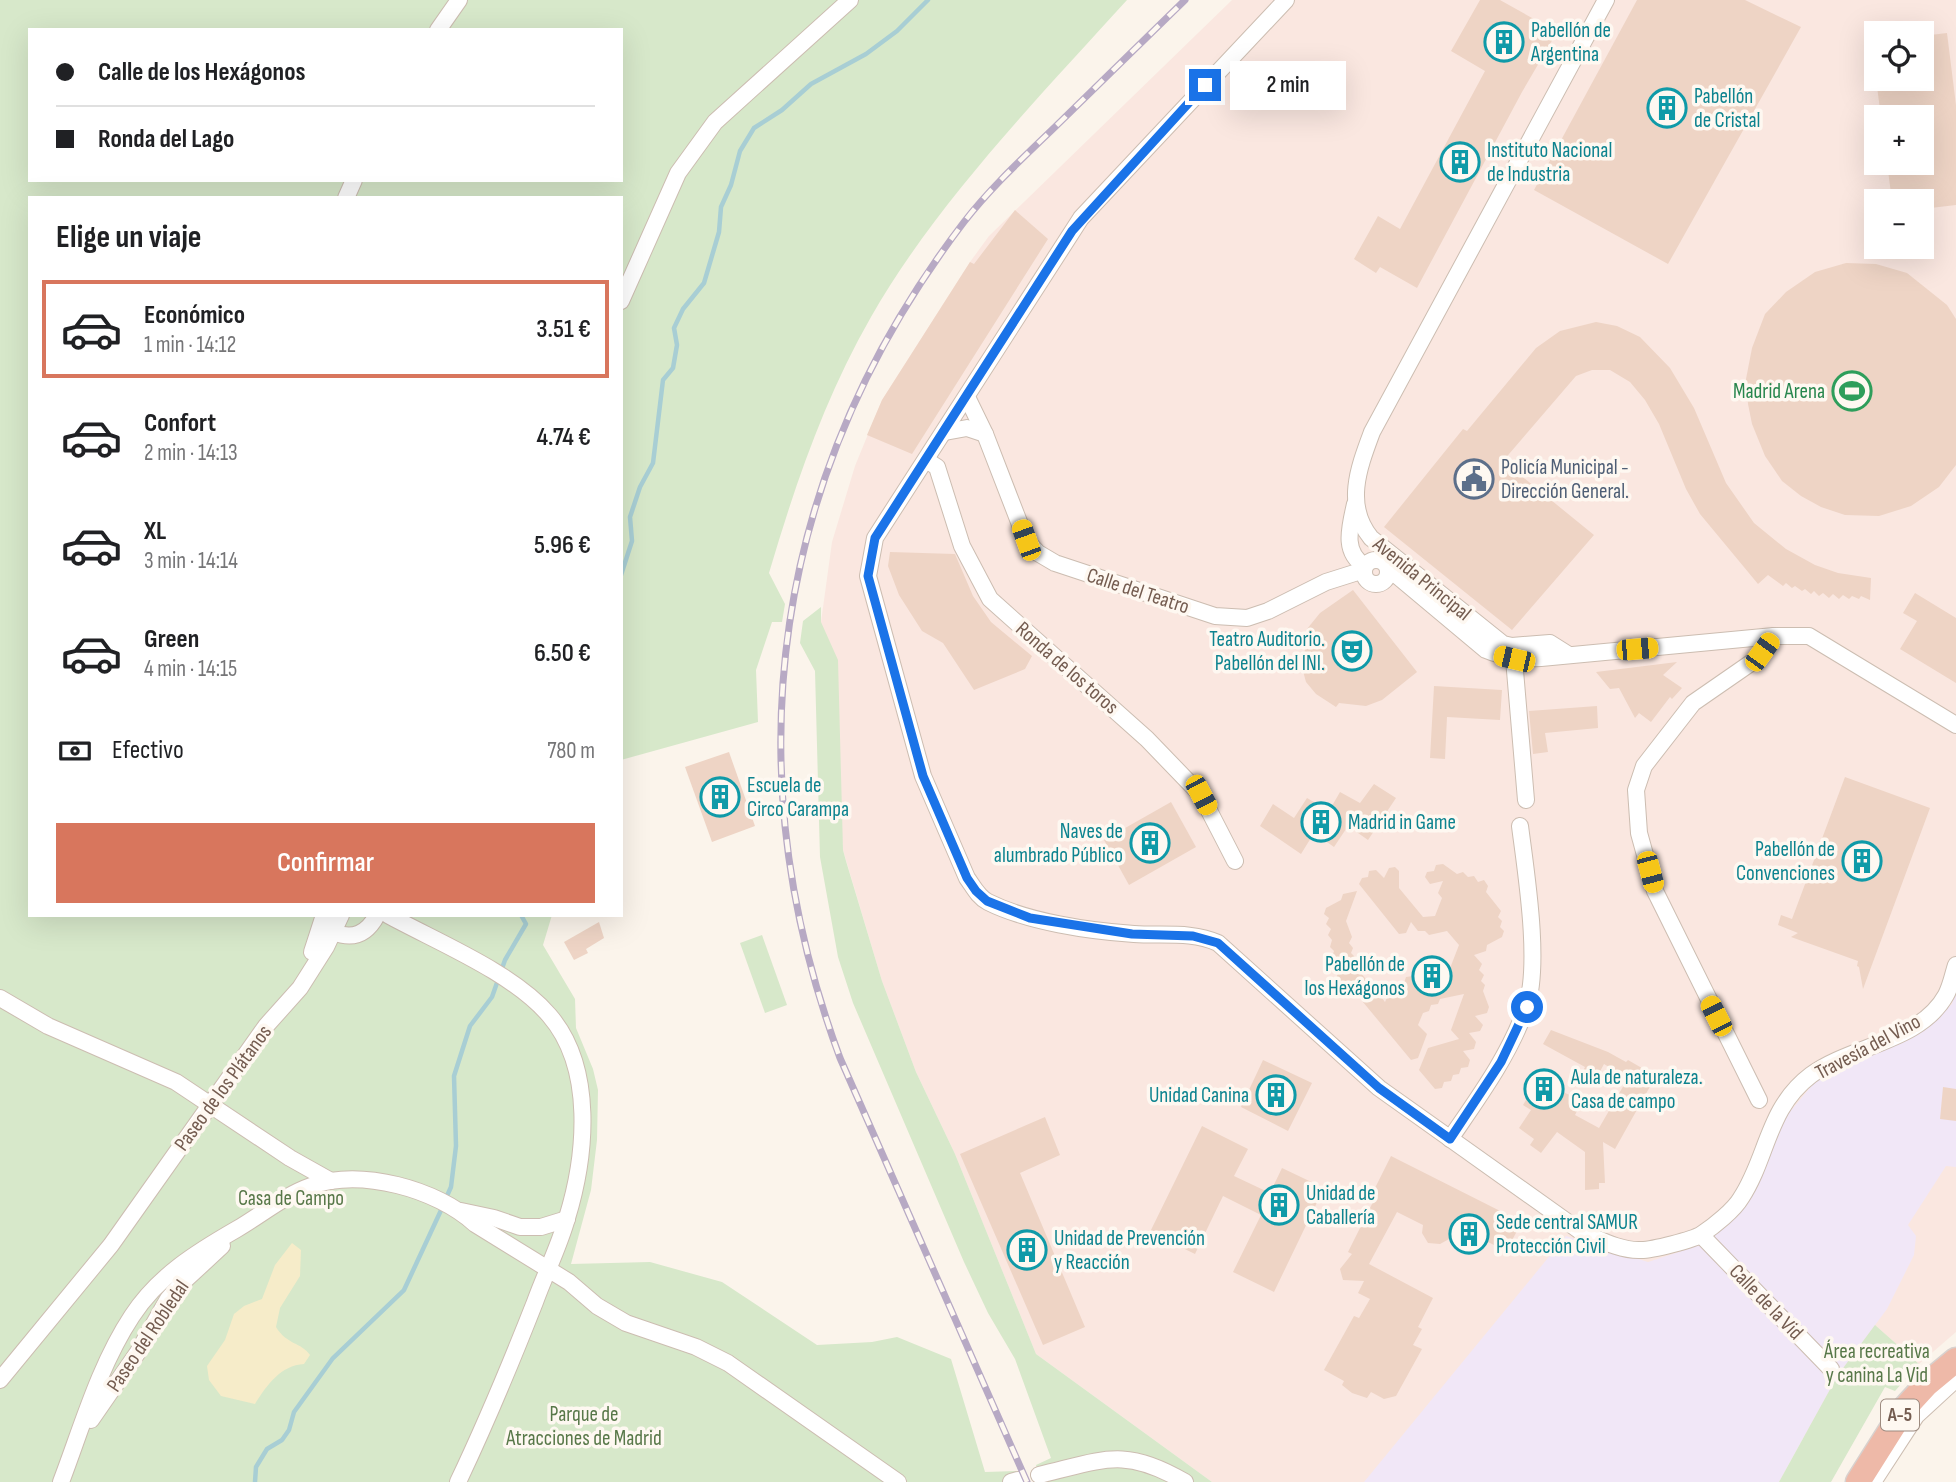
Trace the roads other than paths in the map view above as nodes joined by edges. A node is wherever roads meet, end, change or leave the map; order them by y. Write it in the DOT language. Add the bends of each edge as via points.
graph roads {
  1 [pos="458,0"];
  2 [pos="850,0"];
  3 [pos="1286,0"];
  4 [pos="1606,0"];
  5 [pos="439,28"];
  6 [pos="623,297"];
  7 [pos="967,397"];
  8 [pos="945,432"];
  9 [pos="985,434"];
  10 [pos="926,460"];
  11 [pos="1355,502"];
  12 [pos="1364,568"];
  13 [pos="1774,636"];
  14 [pos="1569,655"];
  15 [pos="1514,659"];
  16 [pos="1956,725"];
  17 [pos="1526,800"];
  18 [pos="1520,826"];
  19 [pos="1236,861"];
  20 [pos="376,917"];
  21 [pos="392,917"];
  22 [pos="327,924"];
  23 [pos="1956,965"];
  24 [pos="0,998"];
  25 [pos="1759,1100"];
  26 [pos="211,1104"];
  27 [pos="1450,1139"];
  28 [pos="290,1158"];
  29 [pos="331,1181"];
  30 [pos="309,1186"];
  31 [pos="456,1209"];
  32 [pos="266,1212"];
  33 [pos="567,1219"];
  34 [pos="1701,1235"];
  35 [pos="548,1269"];
  36 [pos="1956,1360"];
  37 [pos="1831,1369"];
  38 [pos="1956,1378"];
  39 [pos="0,1380"];
  40 [pos="75,1445"];
  41 [pos="1039,1475"];
  42 [pos="61,1482"];
  43 [pos="458,1482"];
  44 [pos="898,1482"];
  45 [pos="1185,1482"];
  46 [pos="1858,1482"];
  47 [pos="1873,1482"];
  1 -- 5 [label="street"];
  2 -- 6 [label="street" via="715,122 678,173"];
  3 -- 7 [label="street" via="1081,218"];
  4 -- 11 [label="street, Avenida Principal" via="1372,432 1356,474"];
  7 -- 8 [label="street"];
  7 -- 9 [label="street, Calle del Teatro"];
  8 -- 9 [label="street" via="967,428"];
  8 -- 10 [label="street"];
  9 -- 12 [label="street, Calle del Teatro" via="1026,540 1055,563 1215,616 1247,618"];
  10 -- 19 [label="street, Ronda de los toros" via="937,467 962,546 990,599 1147,739 1201,795"];
  10 -- 27 [label="street" via="875,538 868,576 923,776 976,891 987,901 1030,918 1132,934 1193,936 1218,943 1379,1088"];
  11 -- 12 [label="street" via="1350,548"];
  11 -- 14 [label="street, Avenida Principal" via="1371,538 1491,636 1512,646 1550,643"];
  12 -- 15 [label="street" via="1368,582 1375,584 1385,575 1408,587 1486,650"];
  13 -- 14 [label="street, Avenida Principal"];
  13 -- 16 [label="street, Avenida Principal" via="1809,636"];
  13 -- 25 [label="street" via="1758,658 1693,703 1644,766 1636,790 1639,833 1655,891"];
  14 -- 15 [label="street"];
  15 -- 17 [label="street"];
  18 -- 27 [label="street" via="1532,960 1527,1007 1501,1062"];
  20 -- 22 [label="street" via="359,935 347,936"];
  21 -- 33 [label="street" via="506,978 548,1014 571,1054 582,1111"];
  22 -- 26 [label="street, Paseo de los Plátanos" via="266,1026"];
  23 -- 34 [label="street, Travesía del Vino" via="1946,996 1927,1017 1812,1075 1791,1095 1772,1125 1741,1200"];
  24 -- 26 [label="street" via="48,1026 176,1082"];
  26 -- 28 [label="street"];
  26 -- 39 [label="street, Paseo de los Plátanos" via="111,1245"];
  27 -- 34 [label="street" via="1580,1231 1614,1245 1640,1250"];
  28 -- 29 [label="street"];
  28 -- 30 [label="street"];
  29 -- 30 [label="street, Paseo del Robledal"];
  29 -- 31 [label="street, Paseo del Robledal" via="391,1184"];
  30 -- 32 [label="street, Paseo del Robledal"];
  31 -- 33 [label="street, Paseo del Robledal" via="520,1227 541,1227"];
  31 -- 35 [label="street, Paseo del Robledal"];
  32 -- 40 [label="street, Paseo del Robledal" via="215,1252 168,1299"];
  32 -- 40 [label="street, Paseo del Robledal" via="189,1258 150,1292 121,1334"];
  33 -- 35 [label="street"];
  34 -- 37 [label="street, Calle de la Vid"];
  35 -- 43 [label="street" via="502,1390"];
  35 -- 44 [label="street, Paseo del Robledal" via="626,1323 728,1363"];
  36 -- 46 [label="highway, A-5" via="1904,1409"];
  38 -- 47 [label="street" via="1904,1431"];
  40 -- 42 [label="street, Paseo del Robledal"];
  41 -- 45 [label="street" via="1104,1459 1131,1459 1153,1464"];
}
